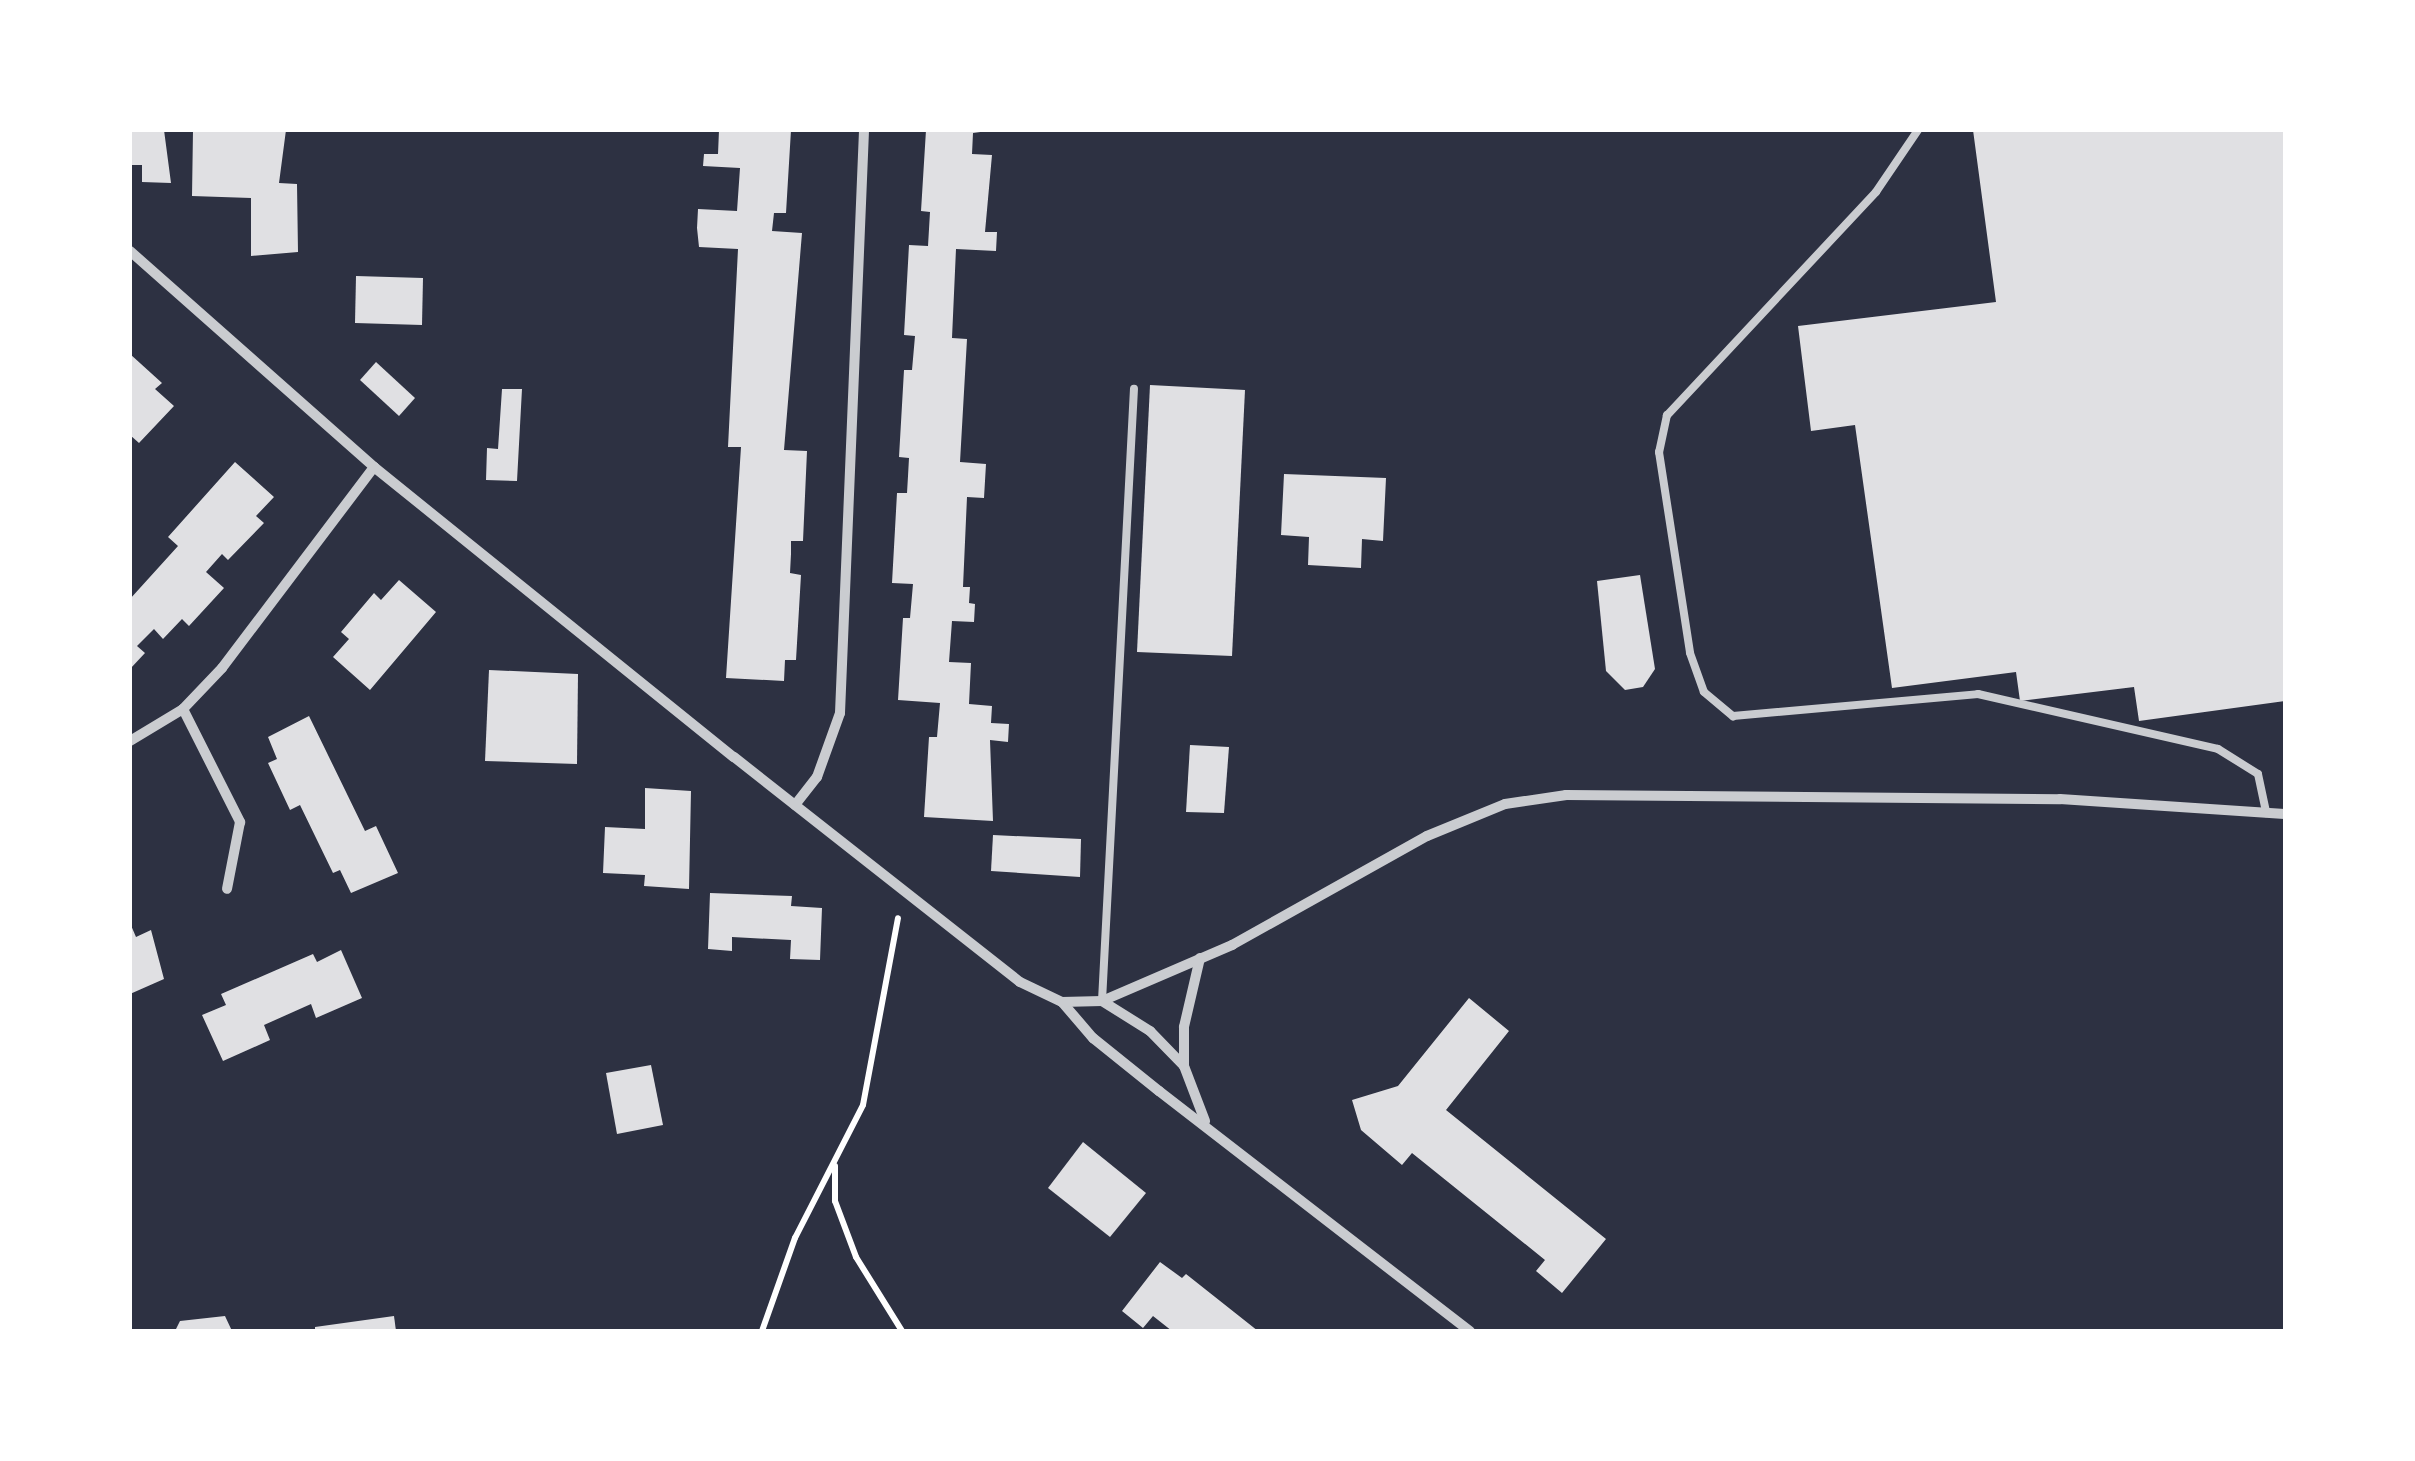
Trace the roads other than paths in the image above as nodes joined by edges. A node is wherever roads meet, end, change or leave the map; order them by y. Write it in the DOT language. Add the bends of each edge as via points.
graph roads {
  1 [pos="864,130"];
  2 [pos="1918,130"];
  3 [pos="130,251"];
  4 [pos="1134,388"];
  5 [pos="374,467"];
  6 [pos="183,708"];
  7 [pos="130,742"];
  8 [pos="795,806"];
  9 [pos="2266,813"];
  10 [pos="2285,814"];
  11 [pos="227,889"];
  12 [pos="1200,958"];
  13 [pos="1102,1001"];
  14 [pos="1062,1002"];
  15 [pos="1184,1066"];
  16 [pos="1206,1122"];
  17 [pos="1470,1331"];
  1 -- 8 [label="street" via="840,713 817,777"];
  2 -- 9 [label="lane" via="1876,192 1667,416 1659,452 1690,654 1704,692 1733,716 1978,694 2218,749 2258,774"];
  3 -- 5 [label="street"];
  4 -- 13 [label="lane"];
  5 -- 6 [label="street" via="222,668"];
  5 -- 8 [label="street"];
  6 -- 7 [label="street"];
  6 -- 11 [label="street" via="240,822"];
  8 -- 14 [label="street" via="1020,982"];
  9 -- 10 [label="street"];
  9 -- 12 [label="street" via="2060,799 1566,794 1504,804 1427,836"];
  12 -- 13 [label="street"];
  12 -- 15 [label="street" via="1184,1027"];
  13 -- 14 [label="street"];
  13 -- 15 [label="street" via="1150,1031"];
  14 -- 16 [label="street" via="1093,1038"];
  15 -- 16 [label="street"];
  16 -- 17 [label="street"];
}
